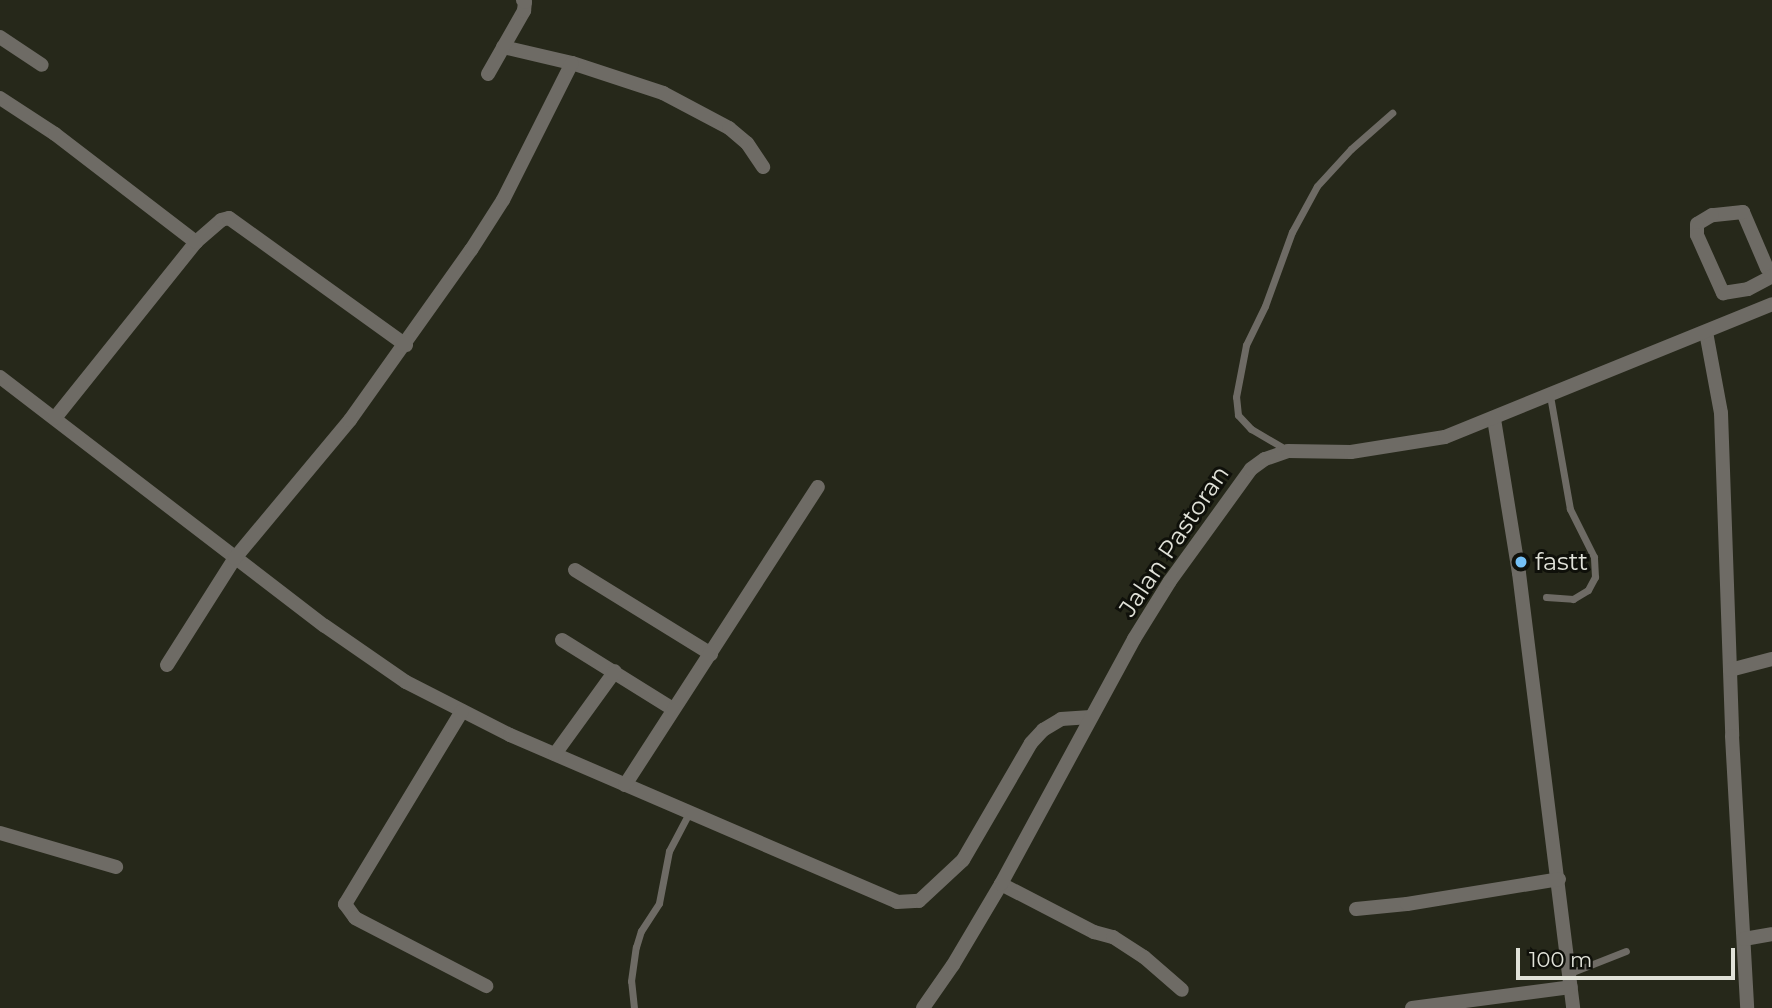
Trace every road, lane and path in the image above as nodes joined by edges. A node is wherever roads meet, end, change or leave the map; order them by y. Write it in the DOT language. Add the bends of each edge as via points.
graph roads {
  1 [pos="523,0"];
  2 [pos="0,37"];
  3 [pos="503,47"];
  4 [pos="572,63"];
  5 [pos="42,65"];
  6 [pos="488,74"];
  7 [pos="0,98"];
  8 [pos="1392,113"];
  9 [pos="763,167"];
  10 [pos="196,242"];
  11 [pos="1772,274"];
  12 [pos="1772,304"];
  13 [pos="1706,332"];
  14 [pos="406,345"];
  15 [pos="0,377"];
  16 [pos="1550,396"];
  17 [pos="55,418"];
  18 [pos="1494,419"];
  19 [pos="1288,451"];
  20 [pos="818,487"];
  21 [pos="235,558"];
  22 [pos="575,570"];
  23 [pos="1546,597"];
  24 [pos="562,640"];
  25 [pos="711,654"];
  26 [pos="1772,659"];
  27 [pos="167,665"];
  28 [pos="1730,670"];
  29 [pos="615,671"];
  30 [pos="673,709"];
  31 [pos="462,710"];
  32 [pos="1091,718"];
  33 [pos="555,754"];
  34 [pos="625,785"];
  35 [pos="689,813"];
  36 [pos="0,832"];
  37 [pos="116,867"];
  38 [pos="1559,879"];
  39 [pos="1002,884"];
  40 [pos="1356,909"];
  41 [pos="1772,934"];
  42 [pos="1744,939"];
  43 [pos="1626,951"];
  44 [pos="1570,980"];
  45 [pos="486,986"];
  46 [pos="1182,990"];
  47 [pos="1444,1006"];
  48 [pos="634,1008"];
  49 [pos="923,1008"];
  50 [pos="1412,1008"];
  51 [pos="1573,1008"];
  52 [pos="1747,1008"];
  1 -- 3 [label="street" via="524,11"];
  2 -- 5 [label="street"];
  3 -- 4 [label="street"];
  3 -- 6 [label="street"];
  4 -- 9 [label="street" via="663,93 712,119 747,142"];
  4 -- 14 [label="street" via="503,200"];
  7 -- 10 [label="street" via="55,134"];
  8 -- 19 [label="lane" via="1317,186 1292,232 1246,345 1236,397 1238,415 1251,429"];
  10 -- 14 [label="street" via="229,218"];
  10 -- 17 [label="street"];
  11 -- 11 [label="street" via="1743,212 1712,215 1697,224 1697,235 1723,293 1748,289"];
  12 -- 13 [label="street, Jalan Pastoran"];
  13 -- 16 [label="street, Jalan Pastoran"];
  13 -- 28 [label="street" via="1720,413"];
  14 -- 21 [label="street"];
  15 -- 17 [label="street"];
  16 -- 18 [label="street, Jalan Pastoran"];
  16 -- 23 [label="lane" via="1570,509 1594,557 1595,577 1588,590 1573,599"];
  17 -- 21 [label="street"];
  18 -- 19 [label="street, Jalan Pastoran" via="1445,437 1390,447 1352,452"];
  18 -- 38 [label="street"];
  19 -- 32 [label="street, Jalan Pastoran" via="1251,469 1226,500 1170,581"];
  20 -- 25 [label="street"];
  21 -- 27 [label="street"];
  21 -- 31 [label="street" via="406,682"];
  22 -- 25 [label="street"];
  24 -- 29 [label="street"];
  25 -- 30 [label="street"];
  26 -- 28 [label="street"];
  28 -- 42 [label="street"];
  29 -- 30 [label="street"];
  29 -- 33 [label="street"];
  30 -- 34 [label="street"];
  31 -- 33 [label="street"];
  31 -- 45 [label="street" via="345,904 355,918"];
  32 -- 35 [label="street" via="1061,719 1037,737 963,860 919,901 897,902"];
  32 -- 39 [label="street, Jalan Pastoran"];
  33 -- 34 [label="street"];
  34 -- 35 [label="street"];
  35 -- 48 [label="lane" via="670,851 659,903 636,947 631,981"];
  36 -- 37 [label="street"];
  38 -- 40 [label="street"];
  38 -- 44 [label="street"];
  39 -- 46 [label="street" via="1094,932 1113,937"];
  39 -- 49 [label="street, Jalan Pastoran"];
  41 -- 42 [label="street"];
  42 -- 52 [label="street"];
  43 -- 44 [label="lane"];
  44 -- 47 [label="street"];
  44 -- 51 [label="street"];
  47 -- 50 [label="street"];
}
